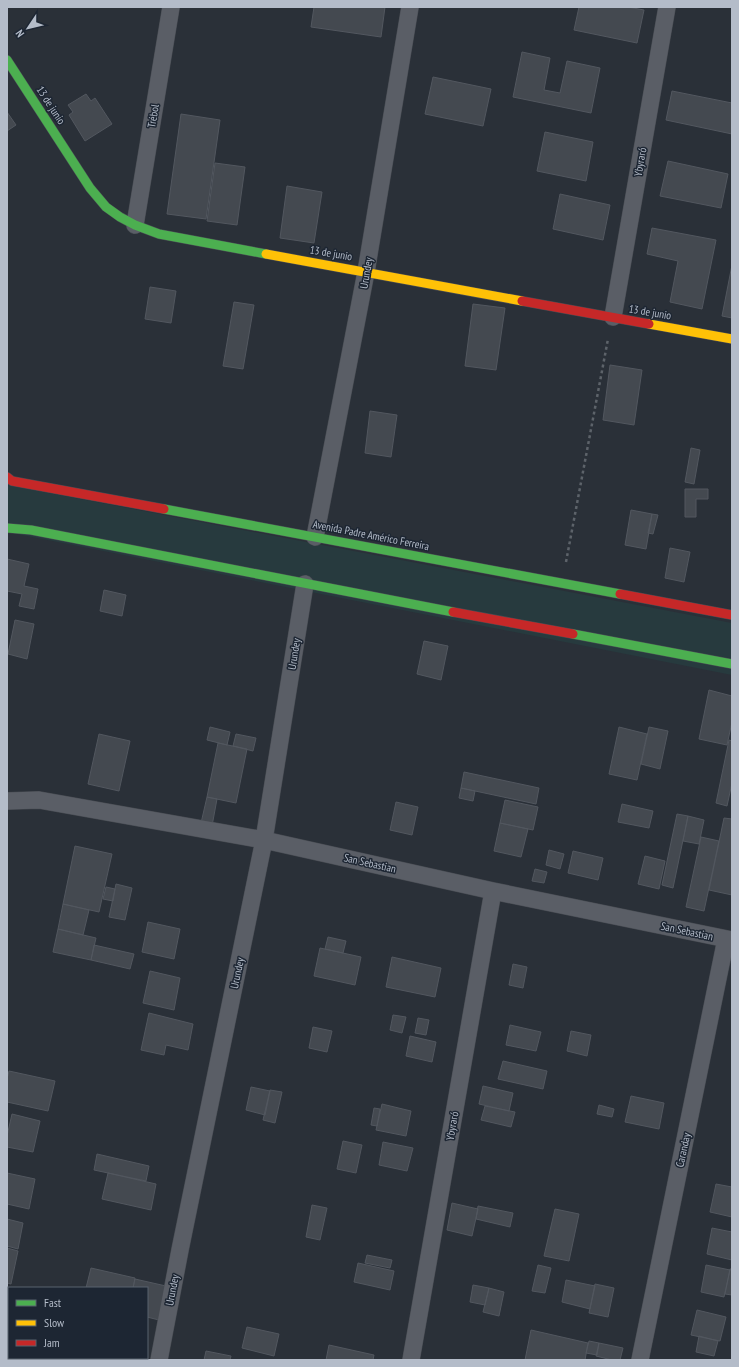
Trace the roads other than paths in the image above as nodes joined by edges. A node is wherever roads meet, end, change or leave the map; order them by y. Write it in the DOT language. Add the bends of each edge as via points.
graph roads {
  1 [pos="171,7"];
  2 [pos="410,7"];
  3 [pos="667,7"];
  4 [pos="7,60"];
  5 [pos="135,224"];
  6 [pos="366,272"];
  7 [pos="612,317"];
  8 [pos="732,339"];
  9 [pos="7,478"];
  10 [pos="7,528"];
  11 [pos="315,537"];
  12 [pos="305,584"];
  13 [pos="732,615"];
  14 [pos="732,664"];
  15 [pos="7,801"];
  16 [pos="264,840"];
  17 [pos="493,891"];
  18 [pos="729,940"];
  19 [pos="159,1360"];
  20 [pos="411,1360"];
  21 [pos="640,1360"];
  1 -- 5 [label="street, Trébol"];
  2 -- 6 [label="street, Urundey"];
  3 -- 7 [label="street, Ybyraró"];
  4 -- 5 [label="street, 13 de junio" via="90,188 106,207"];
  5 -- 6 [label="street, 13 de junio" via="159,234"];
  6 -- 7 [label="street, 13 de junio"];
  6 -- 11 [label="street, Urundey"];
  7 -- 8 [label="street, 13 de junio"];
  9 -- 11 [label="street, Avenida Padre Américo Ferreira"];
  10 -- 12 [label="street" via="31,530"];
  11 -- 13 [label="street, Avenida Padre Américo Ferreira"];
  12 -- 14 [label="street"];
  12 -- 16 [label="street, Urundey"];
  15 -- 16 [label="street, San Sebastian" via="39,800"];
  16 -- 17 [label="street, San Sebastian"];
  16 -- 19 [label="street, Urundey"];
  17 -- 18 [label="street, San Sebastian"];
  17 -- 20 [label="street, Ybyraró"];
  18 -- 21 [label="street, Caranday"];
}
